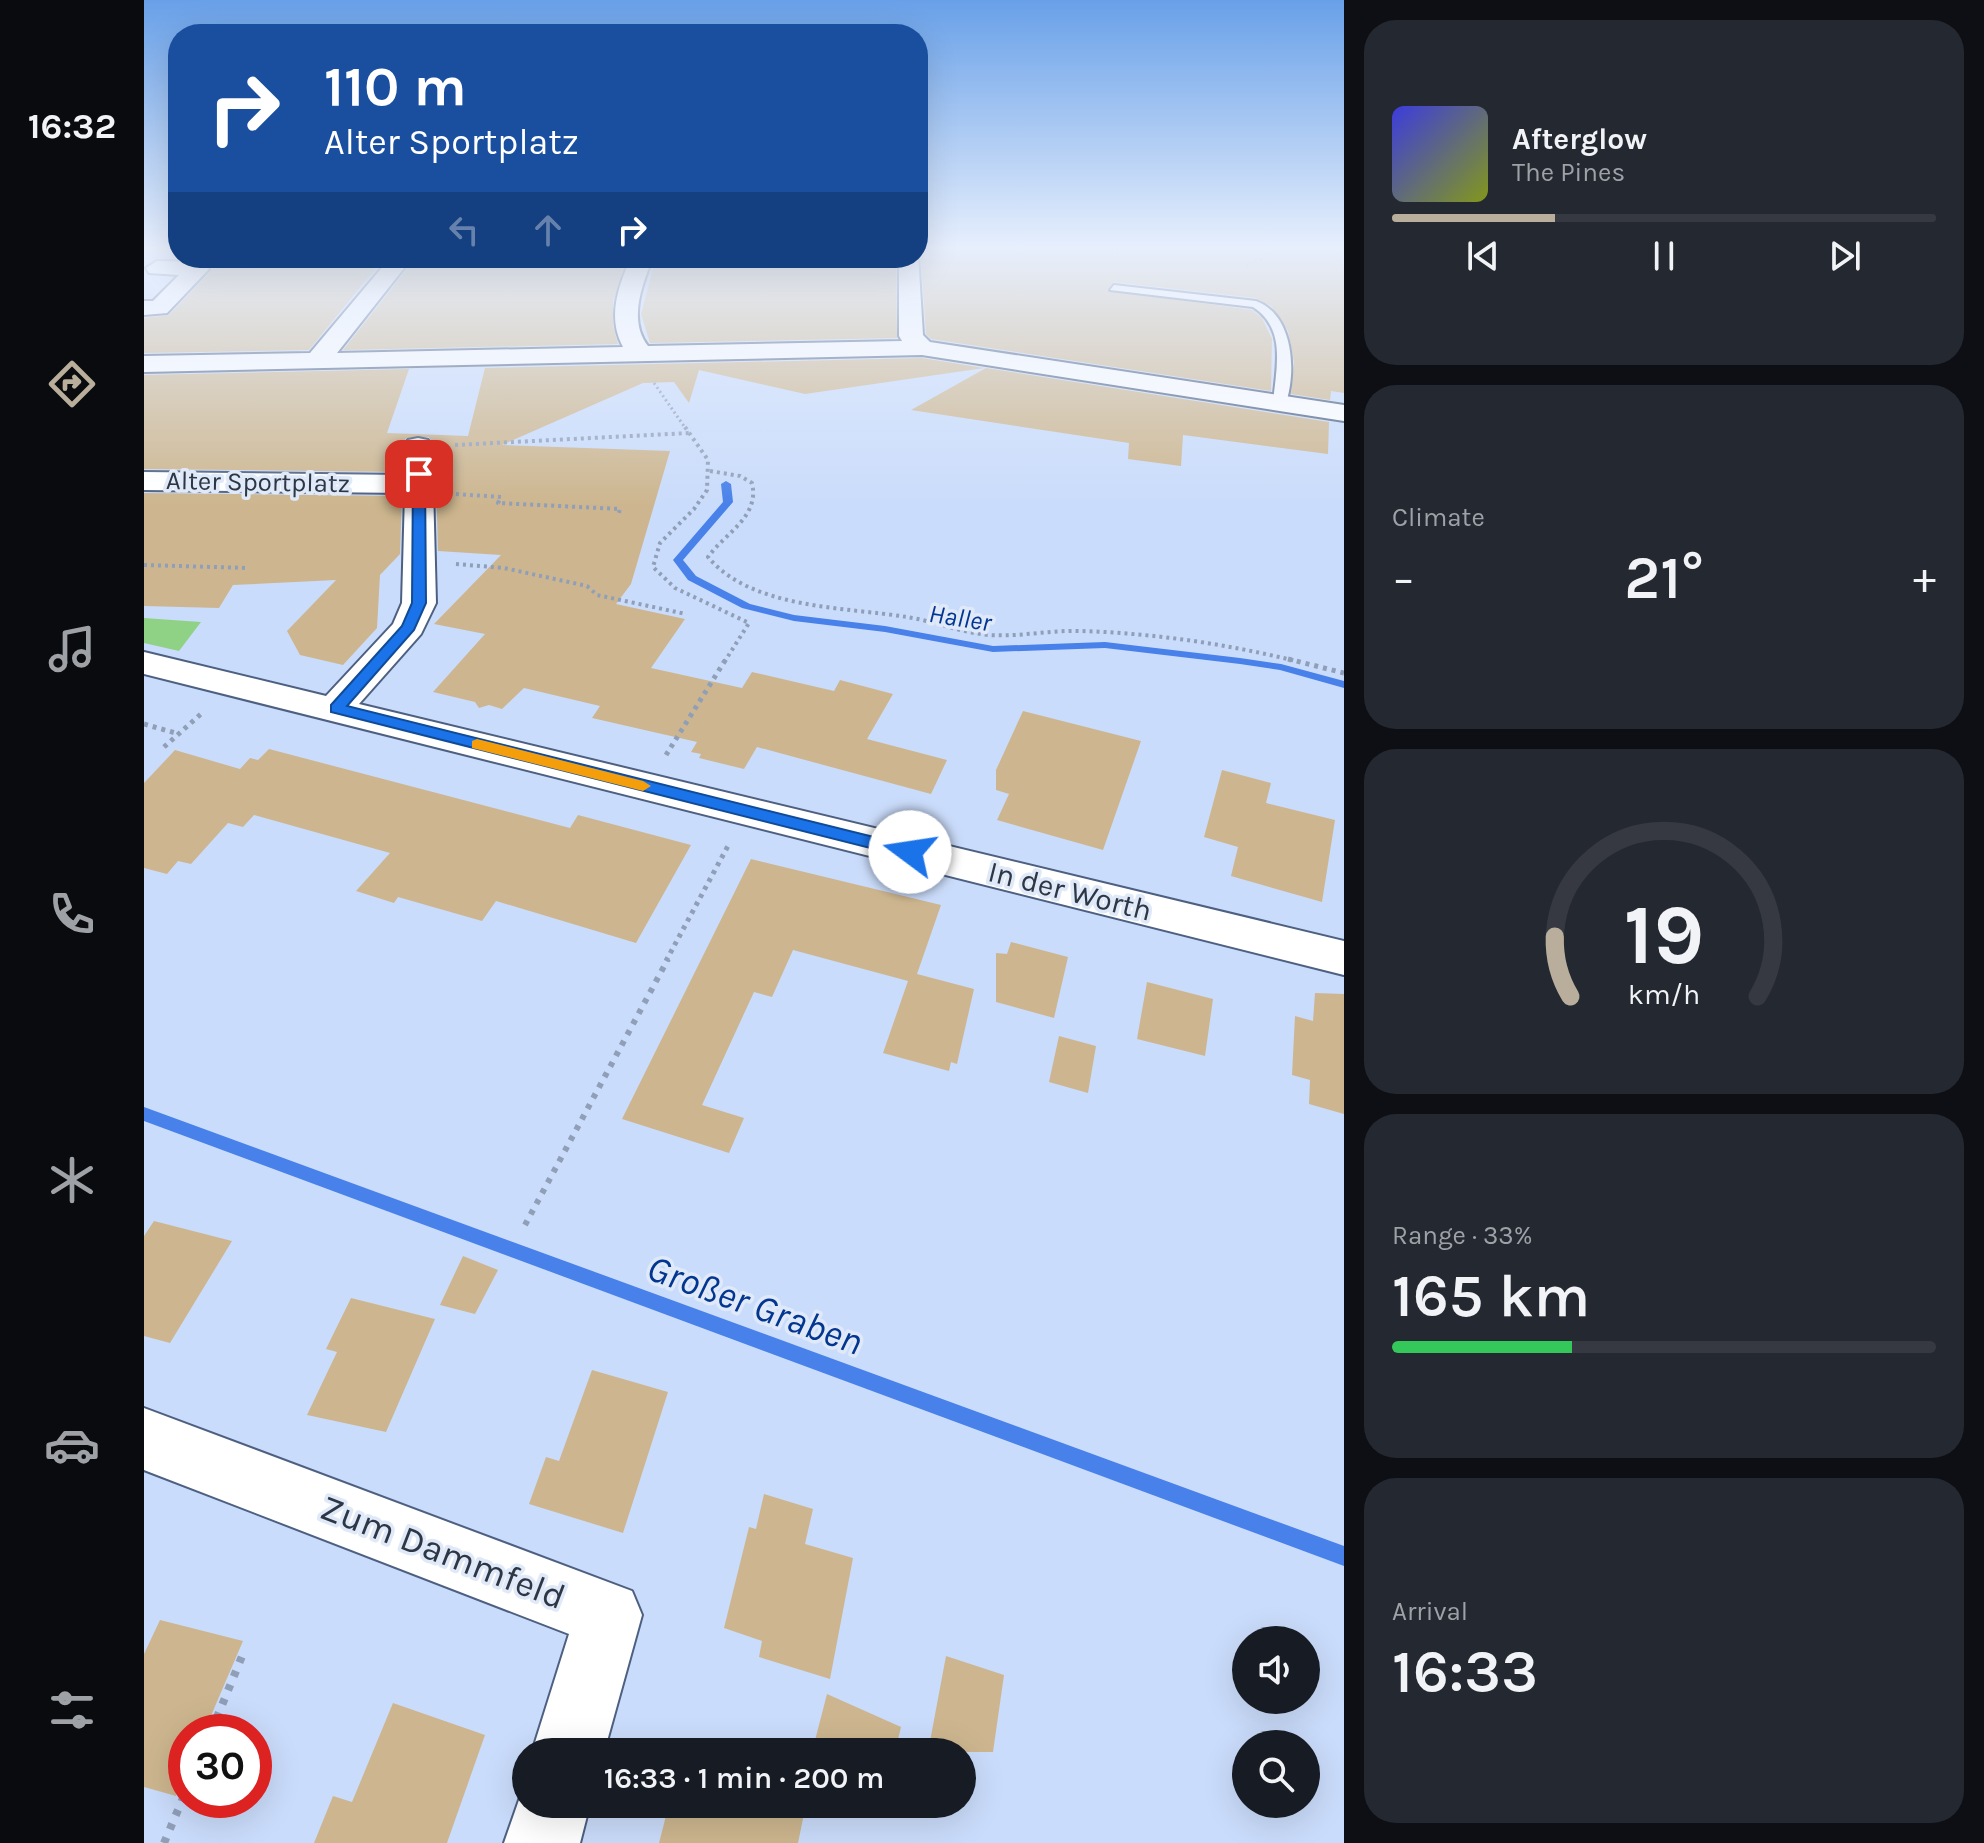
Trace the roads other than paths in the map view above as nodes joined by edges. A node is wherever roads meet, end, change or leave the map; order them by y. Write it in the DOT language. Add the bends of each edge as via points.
graph roads {
  1 [pos="340,333"];
  2 [pos="631,333"];
  3 [pos="911,333"];
  4 [pos="1282,333"];
  5 [pos="922,348"];
  6 [pos="636,354"];
  7 [pos="317,361"];
  8 [pos="144,364"];
  9 [pos="1280,403"];
  10 [pos="1344,413"];
  11 [pos="418,446"];
  12 [pos="144,481"];
  13 [pos="420,488"];
  14 [pos="144,663"];
  15 [pos="336,708"];
  16 [pos="1344,958"];
  17 [pos="144,1439"];
  18 [pos="572,1738"];
  19 [pos="549,1818"];
  20 [pos="542,1843"];
  1 -- 7 [label="street"];
  2 -- 6 [label="street"];
  3 -- 5 [label="street"];
  4 -- 9 [label="lane"];
  5 -- 6 [label="street"];
  5 -- 9 [label="street"];
  6 -- 7 [label="street"];
  7 -- 8 [label="street"];
  9 -- 10 [label="street"];
  11 -- 13 [label="street"];
  12 -- 13 [label="street, Alter Sportplatz"];
  13 -- 15 [label="street" via="419,603 409,627"];
  14 -- 15 [label="street, In der Worth"];
  15 -- 16 [label="street, In der Worth"];
  17 -- 18 [label="street, Zum Dammfeld" via="608,1615"];
  19 -- 20 [label="street"];
}
